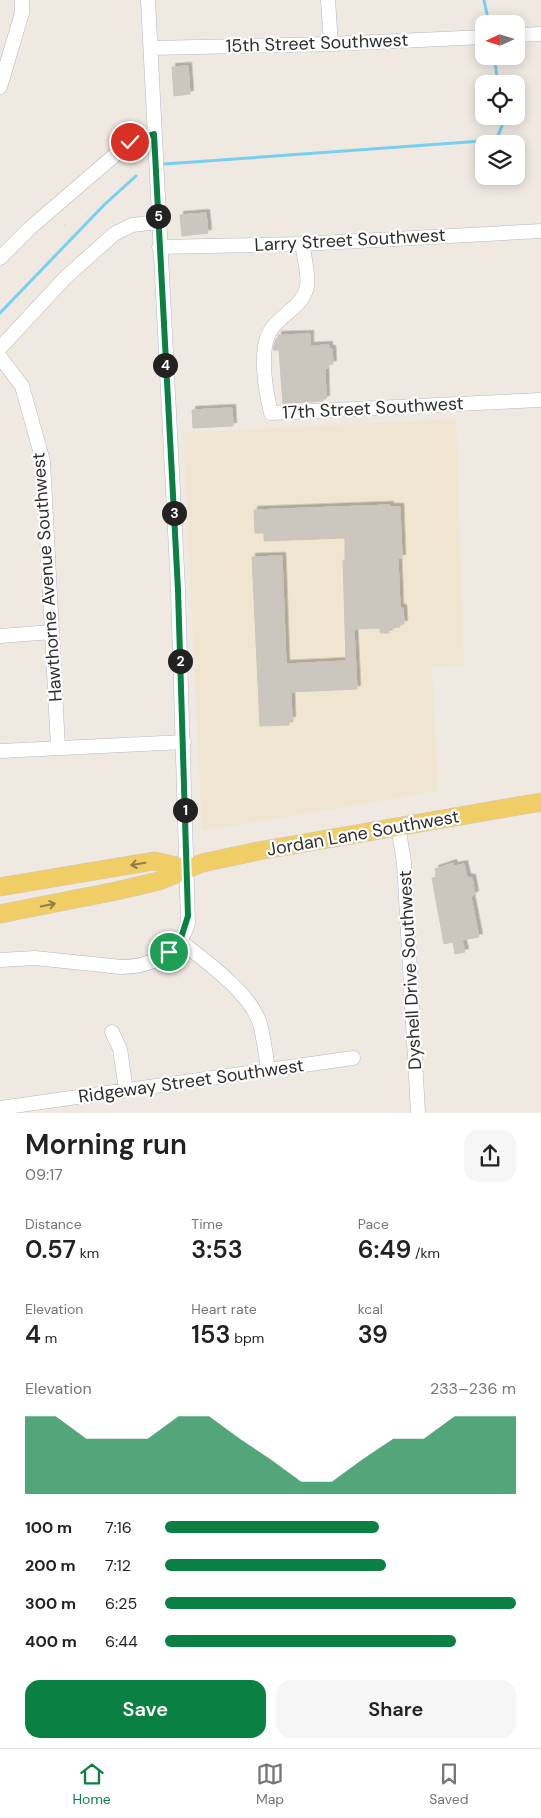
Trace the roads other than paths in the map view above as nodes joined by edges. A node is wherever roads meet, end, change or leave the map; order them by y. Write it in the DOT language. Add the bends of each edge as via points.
graph roads {
  1 [pos="22,0"];
  2 [pos="148,0"];
  3 [pos="328,0"];
  4 [pos="541,34"];
  5 [pos="525,35"];
  6 [pos="475,37"];
  7 [pos="331,44"];
  8 [pos="151,48"];
  9 [pos="0,87"];
  10 [pos="154,134"];
  11 [pos="158,222"];
  12 [pos="541,231"];
  13 [pos="302,244"];
  14 [pos="159,247"];
  15 [pos="0,258"];
  16 [pos="0,348"];
  17 [pos="0,356"];
  18 [pos="541,400"];
  19 [pos="52,632"];
  20 [pos="0,636"];
  21 [pos="184,742"];
  22 [pos="58,748"];
  23 [pos="0,751"];
  24 [pos="541,802"];
  25 [pos="398,826"];
  26 [pos="186,868"];
  27 [pos="105,869"];
  28 [pos="0,878"];
  29 [pos="0,886"];
  30 [pos="0,914"];
  31 [pos="180,941"];
  32 [pos="0,960"];
  33 [pos="112,1032"];
  34 [pos="353,1058"];
  35 [pos="268,1070"];
  36 [pos="126,1090"];
  37 [pos="0,1108"];
  38 [pos="418,1113"];
  1 -- 9 [label="street" via="22,14"];
  2 -- 8 [label="street"];
  3 -- 7 [label="street"];
  4 -- 5 [label="street"];
  6 -- 7 [label="street, 15th Street Southwest"];
  7 -- 8 [label="street, 15th Street Southwest"];
  8 -- 10 [label="street"];
  10 -- 11 [label="street"];
  10 -- 15 [label="street" via="130,142"];
  11 -- 14 [label="street"];
  11 -- 16 [label="street" via="132,225 114,234 65,278"];
  12 -- 13 [label="street, Larry Street Southwest"];
  13 -- 14 [label="street, Larry Street Southwest"];
  13 -- 18 [label="street, 17th Street Southwest" via="307,285 300,301 269,332 264,348 266,394 271,413"];
  14 -- 21 [label="street"];
  17 -- 19 [label="street, Hawthorne Avenue Southwest" via="22,386 43,461"];
  19 -- 20 [label="street"];
  19 -- 22 [label="street, Hawthorne Avenue Southwest"];
  21 -- 22 [label="street"];
  21 -- 26 [label="street"];
  22 -- 23 [label="street"];
  24 -- 25 [label="main road, Jordan Lane Southwest"];
  25 -- 26 [label="main road, Jordan Lane Southwest" via="258,851"];
  25 -- 38 [label="street, Dyshell Drive Southwest" via="404,862"];
  26 -- 27 [label="main road, Jordan Lane Southwest, one-way" via="154,861"];
  30 -- 26 [label="main road, Jordan Lane Southwest, one-way" via="160,881"];
  26 -- 31 [label="street" via="188,916"];
  27 -- 28 [label="main road"];
  27 -- 29 [label="main road, Jordan Lane Southwest"];
  31 -- 32 [label="street" via="162,957 127,967 27,958"];
  31 -- 35 [label="street" via="246,1000 260,1022"];
  33 -- 36 [label="street" via="120,1049"];
  34 -- 35 [label="street, Ridgeway Street Southwest"];
  35 -- 36 [label="street, Ridgeway Street Southwest"];
  36 -- 37 [label="street, Ridgeway Street Southwest"];
}
